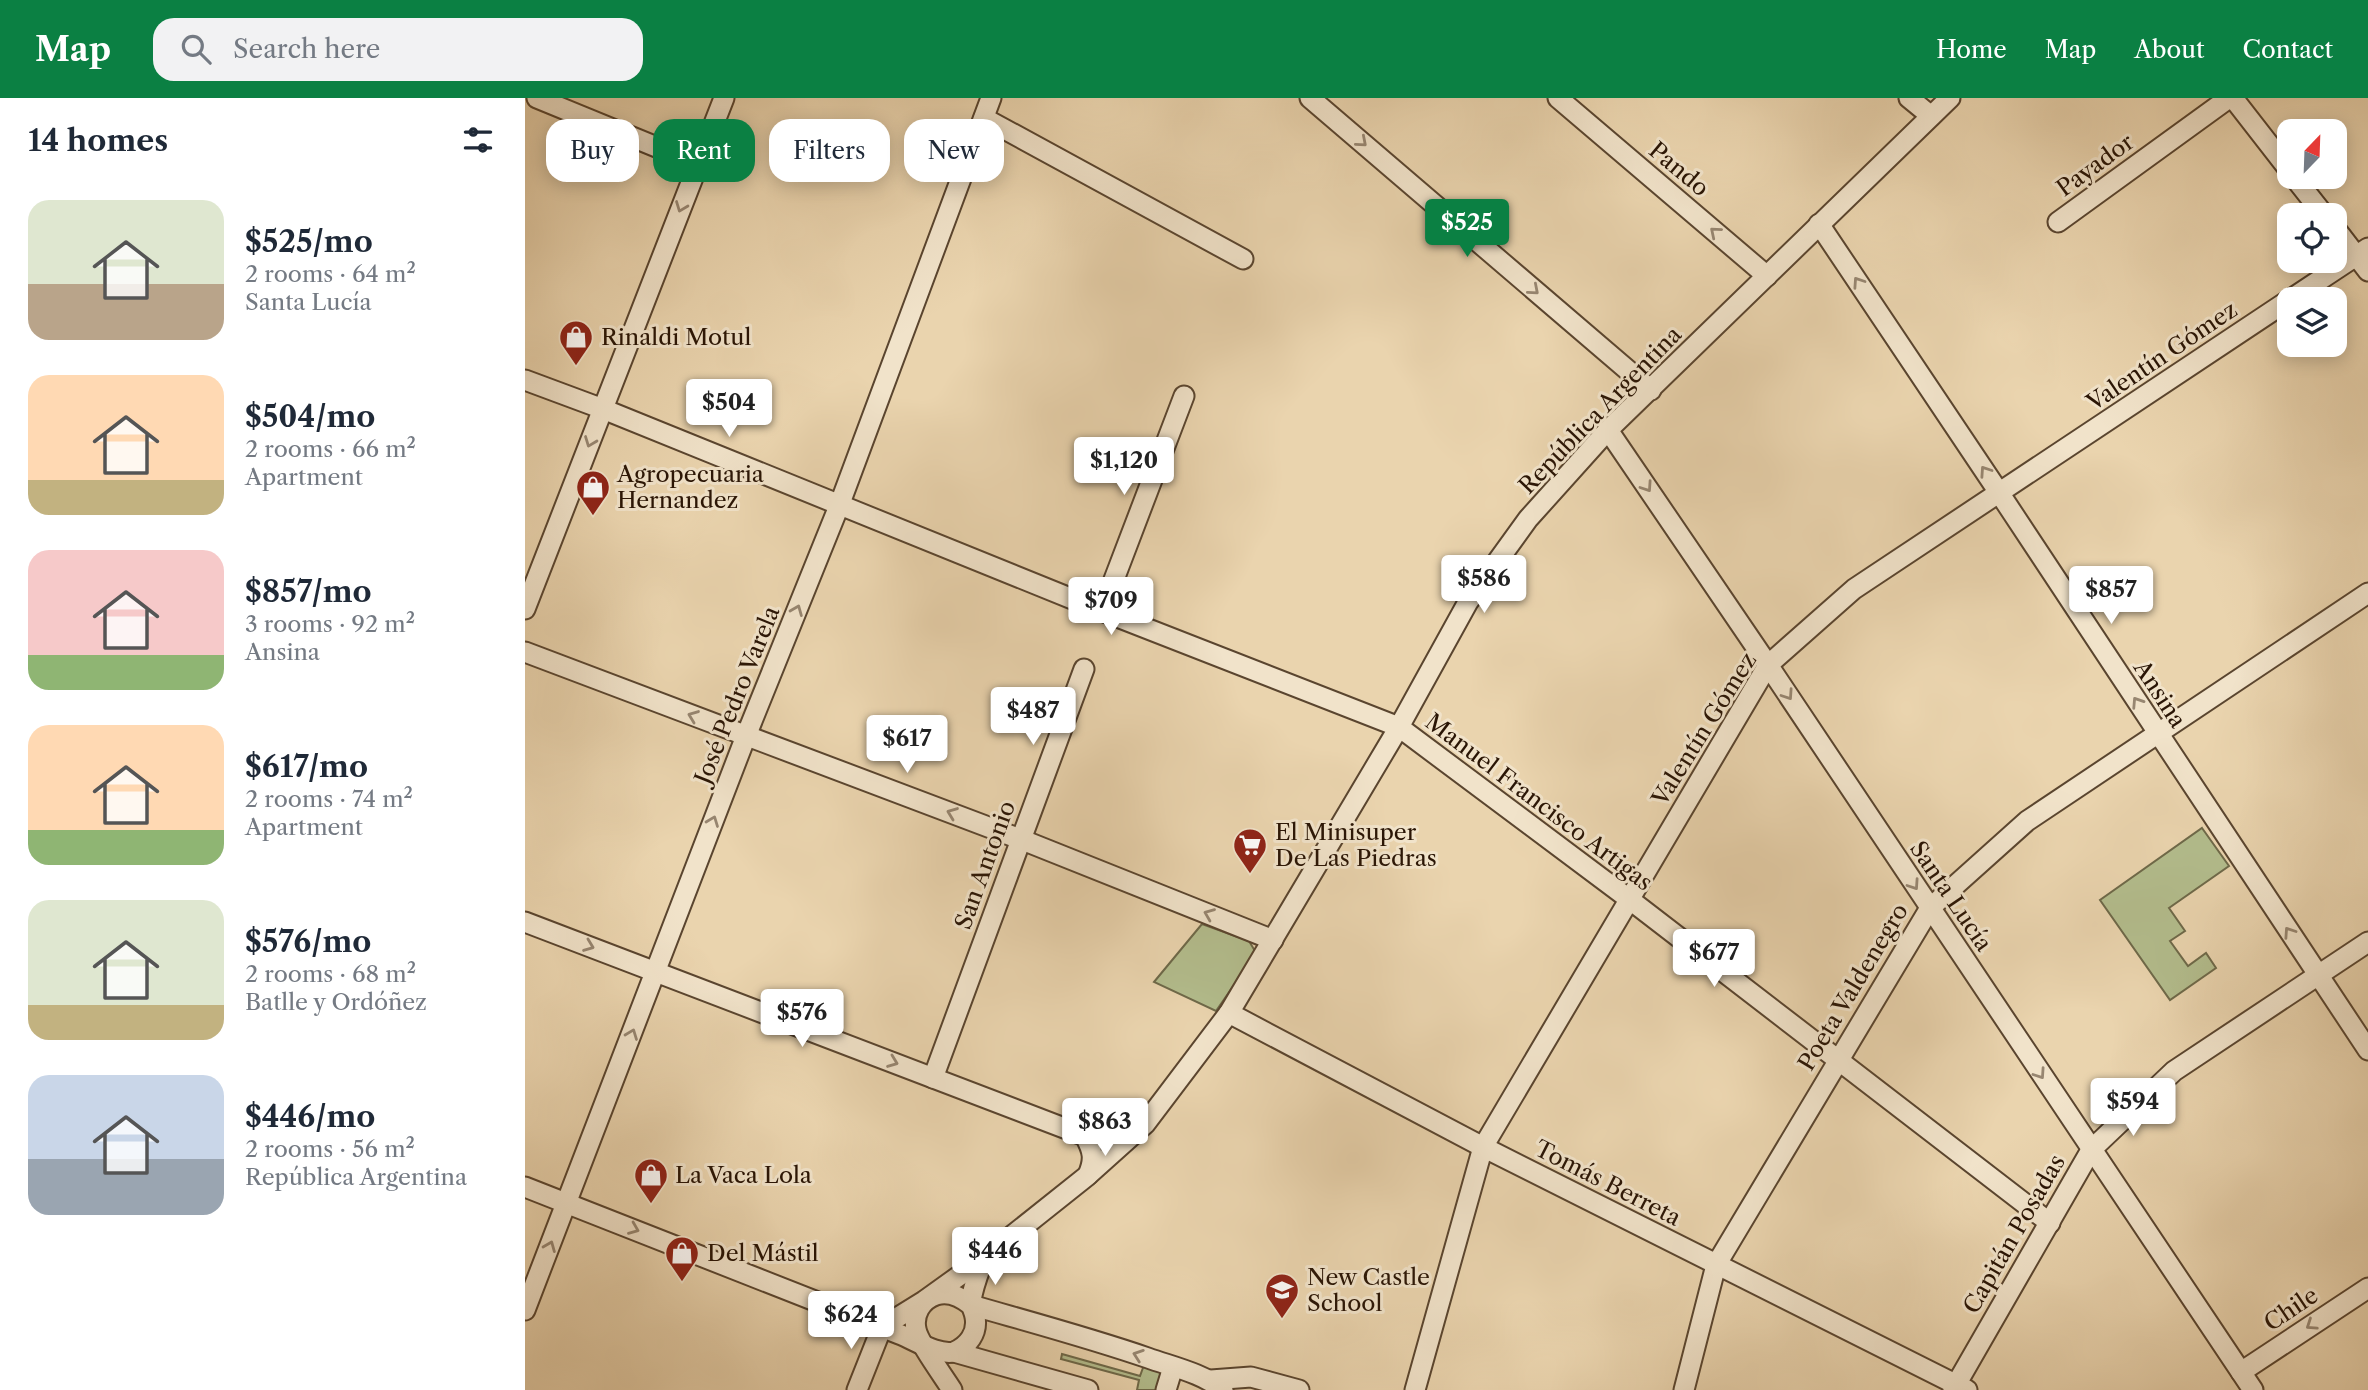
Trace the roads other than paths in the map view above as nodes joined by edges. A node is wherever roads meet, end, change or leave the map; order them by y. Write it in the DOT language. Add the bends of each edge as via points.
graph roads {
  1 [pos="537,98"];
  2 [pos="724,98"];
  3 [pos="991,98"];
  4 [pos="1310,98"];
  5 [pos="1558,98"];
  6 [pos="1909,98"];
  7 [pos="1949,98"];
  8 [pos="2231,98"];
  9 [pos="1931,116"];
  10 [pos="984,118"];
  11 [pos="716,119"];
  12 [pos="653,146"];
  13 [pos="2277,155"];
  14 [pos="691,182"];
  15 [pos="2303,189"];
  16 [pos="2315,203"];
  17 [pos="2058,222"];
  18 [pos="1819,224"];
  19 [pos="2347,241"];
  20 [pos="1243,259"];
  21 [pos="2364,259"];
  22 [pos="1767,276"];
  23 [pos="2313,287"];
  24 [pos="2277,309"];
  25 [pos="525,380"];
  26 [pos="1651,390"];
  27 [pos="1184,396"];
  28 [pos="603,409"];
  29 [pos="1608,430"];
  30 [pos="2000,494"];
  31 [pos="839,506"];
  32 [pos="2368,593"];
  33 [pos="525,610"];
  34 [pos="1102,611"];
  35 [pos="525,652"];
  36 [pos="1768,665"];
  37 [pos="1084,669"];
  38 [pos="1399,727"];
  39 [pos="2158,734"];
  40 [pos="746,736"];
  41 [pos="1020,839"];
  42 [pos="1629,899"];
  43 [pos="1930,908"];
  44 [pos="525,922"];
  45 [pos="1273,940"];
  46 [pos="2368,942"];
  47 [pos="656,971"];
  48 [pos="2318,975"];
  49 [pos="1229,1013"];
  50 [pos="2368,1050"];
  51 [pos="1838,1060"];
  52 [pos="933,1078"];
  53 [pos="1085,1136"];
  54 [pos="1127,1140"];
  55 [pos="1483,1147"];
  56 [pos="2091,1150"];
  57 [pos="1087,1176"];
  58 [pos="525,1187"];
  59 [pos="567,1203"];
  60 [pos="2050,1223"];
  61 [pos="984,1258"];
  62 [pos="1716,1265"];
  63 [pos="2368,1288"];
  64 [pos="924,1301"];
  65 [pos="971,1305"];
  66 [pos="525,1310"];
  67 [pos="882,1327"];
  68 [pos="924,1344"];
  69 [pos="954,1352"];
  70 [pos="1173,1367"];
  71 [pos="2241,1372"];
  72 [pos="1217,1385"];
  73 [pos="1958,1388"];
  74 [pos="857,1390"];
  75 [pos="954,1390"];
  76 [pos="1088,1390"];
  77 [pos="1166,1390"];
  78 [pos="1299,1390"];
  79 [pos="1415,1390"];
  80 [pos="1683,1390"];
  81 [pos="2253,1390"];
  1 -- 12 [label="street"];
  2 -- 11 [label="street"];
  3 -- 10 [label="street, José Pedro Varela"];
  4 -- 26 [label="street, one-way"];
  22 -- 5 [label="street, Pando, one-way"];
  6 -- 9 [label="street"];
  7 -- 9 [label="street, República Argentina"];
  8 -- 13 [label="street"];
  8 -- 17 [label="street, Payador"];
  9 -- 18 [label="street, República Argentina"];
  10 -- 20 [label="street"];
  10 -- 31 [label="street, José Pedro Varela"];
  14 -- 28 [label="street, one-way"];
  15 -- 16 [label="street"];
  18 -- 22 [label="street, República Argentina"];
  30 -- 18 [label="street, Ansina, one-way"];
  19 -- 21 [label="street"];
  21 -- 23 [label="street, Valentín Gómez"];
  22 -- 26 [label="street, República Argentina"];
  24 -- 30 [label="street, Valentín Gómez"];
  25 -- 28 [label="street, Manuel Francisco Artigas"];
  26 -- 29 [label="street, República Argentina"];
  27 -- 34 [label="street"];
  28 -- 31 [label="street, Manuel Francisco Artigas"];
  28 -- 33 [label="street, one-way"];
  29 -- 36 [label="street, Santa Lucía, one-way"];
  29 -- 38 [label="street, República Argentina" via="1528,519 1476,592"];
  30 -- 36 [label="street, Valentín Gómez" via="1854,589"];
  39 -- 30 [label="street, Ansina, one-way"];
  31 -- 34 [label="street, Manuel Francisco Artigas"];
  40 -- 31 [label="street, José Pedro Varela, one-way"];
  32 -- 39 [label="street, Poeta Valdenegro"];
  34 -- 38 [label="street, Manuel Francisco Artigas"];
  40 -- 35 [label="street, one-way"];
  36 -- 42 [label="street, Valentín Gómez"];
  36 -- 43 [label="street, Santa Lucía, one-way"];
  37 -- 41 [label="street, San Antonio"];
  38 -- 42 [label="street, Manuel Francisco Artigas"];
  38 -- 45 [label="street, República Argentina"];
  39 -- 43 [label="street, Poeta Valdenegro" via="2027,821"];
  48 -- 39 [label="street, Ansina, one-way"];
  41 -- 40 [label="street, one-way"];
  47 -- 40 [label="street, José Pedro Varela, one-way"];
  45 -- 41 [label="street, one-way"];
  41 -- 52 [label="street, San Antonio"];
  42 -- 51 [label="street, Manuel Francisco Artigas"];
  42 -- 55 [label="street, Valentín Gómez"];
  43 -- 51 [label="street, Poeta Valdenegro"];
  43 -- 56 [label="street, Santa Lucía, one-way"];
  44 -- 47 [label="street, one-way"];
  45 -- 49 [label="street, República Argentina"];
  46 -- 48 [label="street, Capitán Posadas"];
  47 -- 52 [label="street, one-way"];
  59 -- 47 [label="street, José Pedro Varela, one-way"];
  48 -- 50 [label="street, Ansina"];
  48 -- 56 [label="street, Capitán Posadas" via="2174,1071"];
  49 -- 54 [label="street, República Argentina" via="1145,1124"];
  49 -- 55 [label="street, Tomás Berreta"];
  51 -- 60 [label="street, Manuel Francisco Artigas"];
  51 -- 62 [label="street, Poeta Valdenegro"];
  52 -- 53 [label="street"];
  53 -- 54 [label="street"];
  53 -- 57 [label="street" via="1094,1157"];
  54 -- 57 [label="street, República Argentina"];
  55 -- 62 [label="street, Tomás Berreta"];
  55 -- 79 [label="street, Valentín Gómez"];
  56 -- 60 [label="street, Capitán Posadas"];
  56 -- 71 [label="street, Santa Lucía"];
  57 -- 61 [label="street, República Argentina"];
  58 -- 59 [label="street"];
  66 -- 59 [label="street, José Pedro Varela, one-way"];
  59 -- 67 [label="street, one-way"];
  60 -- 73 [label="street, Capitán Posadas"];
  61 -- 64 [label="street, República Argentina"];
  61 -- 65 [label="street"];
  62 -- 73 [label="street, Tomás Berreta"];
  62 -- 80 [label="street, Poeta Valdenegro"];
  63 -- 71 [label="street, Chile, one-way"];
  64 -- 65 [label="street" via="953,1295"];
  64 -- 67 [label="street, República Argentina"];
  64 -- 68 [label="street" via="915,1321"];
  65 -- 69 [label="street" via="975,1316 971,1339"];
  70 -- 65 [label="street, one-way"];
  67 -- 68 [label="street"];
  67 -- 74 [label="street"];
  68 -- 69 [label="street" via="935,1351"];
  68 -- 75 [label="street"];
  69 -- 75 [label="street"];
  69 -- 76 [label="street"];
  70 -- 72 [label="street"];
  70 -- 77 [label="street"];
  71 -- 81 [label="street, Santa Lucía"];
  72 -- 78 [label="street" via="1251,1377"];
}
